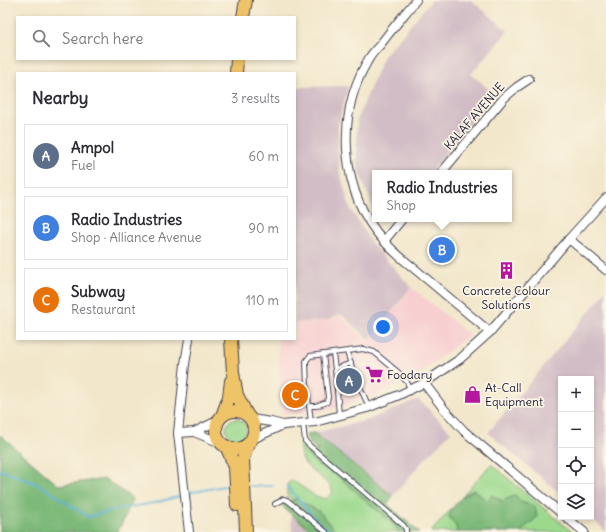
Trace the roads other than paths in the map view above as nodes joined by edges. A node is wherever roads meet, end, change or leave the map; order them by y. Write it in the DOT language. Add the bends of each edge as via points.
graph roads {
  1 [pos="246,0"];
  2 [pos="416,0"];
  3 [pos="243,16"];
  4 [pos="237,60"];
  5 [pos="236,72"];
  6 [pos="530,79"];
  7 [pos="444,170"];
  8 [pos="606,198"];
  9 [pos="400,222"];
  10 [pos="569,239"];
  11 [pos="384,241"];
  12 [pos="606,270"];
  13 [pos="490,332"];
  14 [pos="189,340"];
  15 [pos="231,340"];
  16 [pos="347,352"];
  17 [pos="333,353"];
  18 [pos="323,354"];
  19 [pos="351,363"];
  20 [pos="335,369"];
  21 [pos="233,374"];
  22 [pos="354,374"];
  23 [pos="336,381"];
  24 [pos="424,383"];
  25 [pos="359,384"];
  26 [pos="410,389"];
  27 [pos="337,392"];
  28 [pos="309,406"];
  29 [pos="369,407"];
  30 [pos="339,415"];
  31 [pos="249,417"];
  32 [pos="220,418"];
  33 [pos="307,423"];
  34 [pos="283,425"];
  35 [pos="194,432"];
  36 [pos="178,433"];
  37 [pos="250,441"];
  38 [pos="224,445"];
  39 [pos="274,504"];
  40 [pos="558,510"];
  41 [pos="570,520"];
  42 [pos="189,532"];
  43 [pos="239,532"];
  44 [pos="246,532"];
  45 [pos="326,532"];
  46 [pos="406,532"];
  47 [pos="584,532"];
  1 -- 3 [label="main road"];
  2 -- 11 [label="street" via="367,61 354,90 347,120 346,145 350,175 372,227"];
  4 -- 5 [label="main road"];
  6 -- 7 [label="street, KALAF AVENUE" via="504,98"];
  8 -- 10 [label="street"];
  9 -- 11 [label="street"];
  10 -- 12 [label="street"];
  10 -- 13 [label="street"];
  11 -- 13 [label="street"];
  13 -- 24 [label="street" via="460,359"];
  14 -- 36 [label="street"];
  15 -- 21 [label="main road"];
  16 -- 17 [label="lane"];
  16 -- 19 [label="lane"];
  16 -- 26 [label="lane" via="364,349 374,352 399,373"];
  17 -- 18 [label="lane"];
  17 -- 20 [label="lane"];
  18 -- 28 [label="lane" via="310,356 306,361"];
  18 -- 28 [label="lane" via="327,402"];
  19 -- 20 [label="lane"];
  19 -- 22 [label="lane"];
  20 -- 23 [label="lane"];
  21 -- 31 [label="main road" via="237,395"];
  21 -- 32 [label="main road" via="229,397"];
  22 -- 23 [label="lane"];
  22 -- 25 [label="lane"];
  23 -- 27 [label="lane"];
  24 -- 26 [label="street"];
  24 -- 40 [label="street" via="464,431"];
  25 -- 27 [label="lane"];
  25 -- 29 [label="lane"];
  26 -- 29 [label="street"];
  27 -- 30 [label="lane"];
  28 -- 33 [label="lane"];
  29 -- 30 [label="street"];
  30 -- 33 [label="street"];
  31 -- 32 [label="main road" via="235,410"];
  31 -- 34 [label="street"];
  31 -- 37 [label="main road" via="254,428"];
  32 -- 35 [label="street"];
  32 -- 38 [label="main road" via="216,430"];
  33 -- 34 [label="street"];
  33 -- 46 [label="lane" via="305,441 403,525"];
  34 -- 37 [label="street"];
  35 -- 36 [label="street"];
  35 -- 38 [label="street"];
  36 -- 42 [label="street"];
  37 -- 38 [label="main road" via="236,449"];
  37 -- 44 [label="main road" via="244,458"];
  38 -- 43 [label="main road" via="235,467"];
  39 -- 45 [label="lane" via="283,499 287,500"];
  41 -- 47 [label="street"];
}
